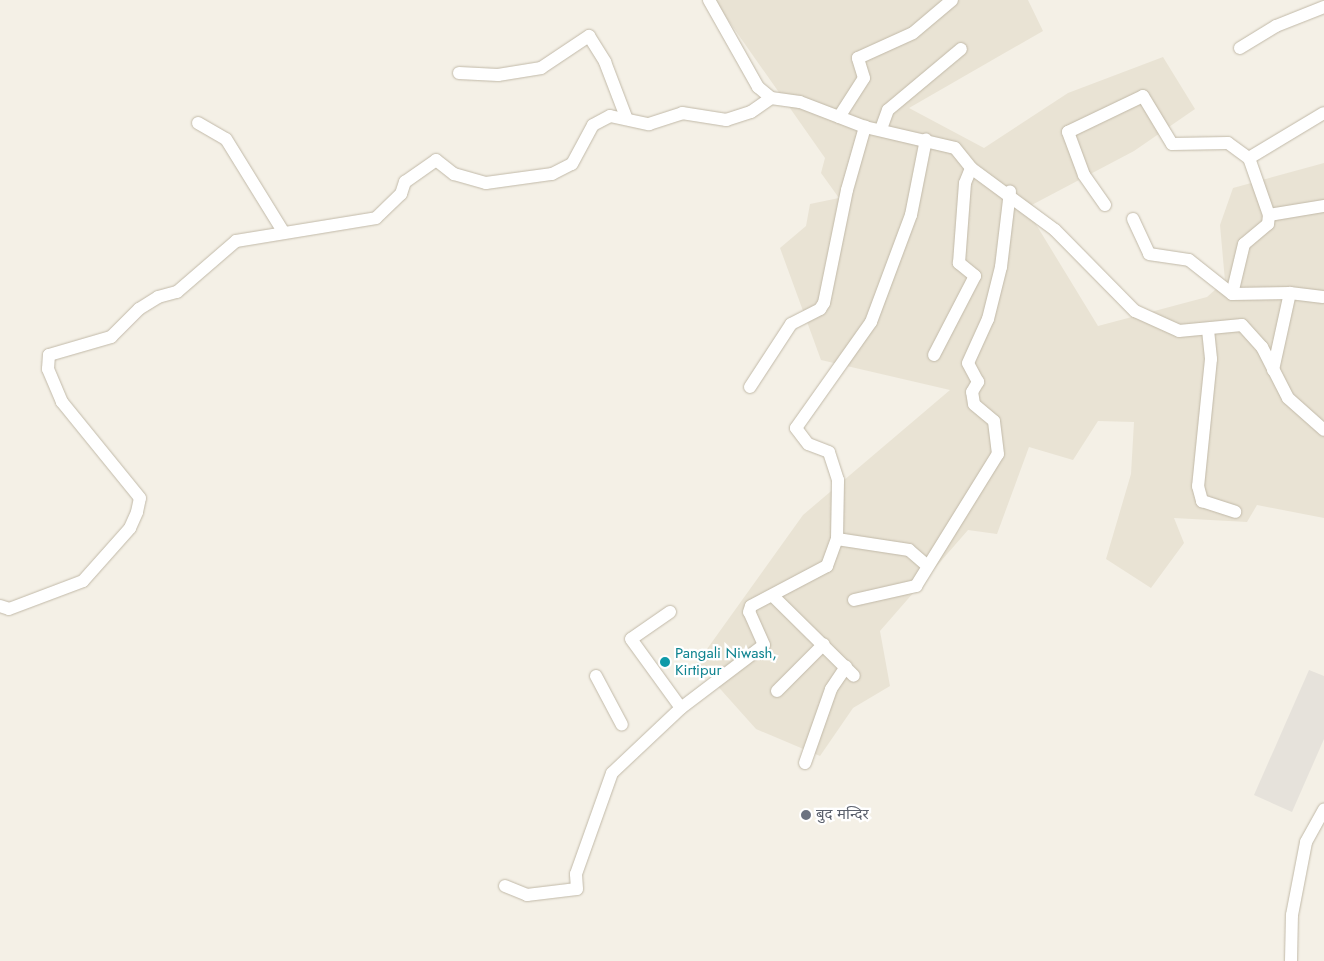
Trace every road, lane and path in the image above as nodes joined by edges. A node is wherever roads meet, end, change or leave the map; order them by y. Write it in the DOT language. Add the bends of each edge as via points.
graph roads {
  1 [pos="709,0"];
  2 [pos="952,0"];
  3 [pos="1324,7"];
  4 [pos="1240,48"];
  5 [pos="961,50"];
  6 [pos="459,73"];
  7 [pos="770,98"];
  8 [pos="1324,112"];
  9 [pos="626,117"];
  10 [pos="839,117"];
  11 [pos="198,123"];
  12 [pos="865,127"];
  13 [pos="881,130"];
  14 [pos="926,139"];
  15 [pos="1249,158"];
  16 [pos="971,168"];
  17 [pos="1010,192"];
  18 [pos="1105,206"];
  19 [pos="1324,206"];
  20 [pos="1269,215"];
  21 [pos="1133,219"];
  22 [pos="284,234"];
  23 [pos="1290,293"];
  24 [pos="1232,294"];
  25 [pos="1323,297"];
  26 [pos="1208,330"];
  27 [pos="934,355"];
  28 [pos="1273,370"];
  29 [pos="750,387"];
  30 [pos="1324,430"];
  31 [pos="1235,512"];
  32 [pos="837,539"];
  33 [pos="926,565"];
  34 [pos="774,597"];
  35 [pos="854,600"];
  36 [pos="0,606"];
  37 [pos="670,612"];
  38 [pos="824,644"];
  39 [pos="596,676"];
  40 [pos="777,691"];
  41 [pos="681,708"];
  42 [pos="622,725"];
  43 [pos="805,763"];
  44 [pos="1324,810"];
  45 [pos="504,886"];
  46 [pos="1291,961"];
  1 -- 7 [label="street" via="758,88"];
  2 -- 10 [label="street" via="913,33 858,58 864,78"];
  3 -- 4 [label="street" via="1276,26"];
  5 -- 13 [label="street" via="888,110"];
  6 -- 9 [label="street" via="498,75 541,68 589,36 605,62"];
  7 -- 9 [label="street" via="752,112 726,120 682,113 649,124"];
  7 -- 10 [label="street" via="800,102"];
  8 -- 15 [label="street"];
  9 -- 22 [label="street" via="610,116 593,124 572,164 552,174 486,183 454,174 436,160 405,182 401,194 376,218"];
  10 -- 12 [label="street"];
  11 -- 22 [label="street" via="226,139"];
  12 -- 13 [label="street"];
  12 -- 29 [label="street" via="846,190 824,303 820,310 791,324"];
  13 -- 14 [label="street"];
  14 -- 16 [label="street" via="955,148"];
  14 -- 32 [label="street" via="911,215 870,322 796,428 808,444 829,452 838,480"];
  15 -- 18 [label="street" via="1228,143 1172,144 1143,96 1068,132 1084,176"];
  15 -- 20 [label="street"];
  16 -- 17 [label="street"];
  16 -- 27 [label="street" via="964,183 959,263 975,276"];
  17 -- 26 [label="street" via="1055,230 1135,311 1179,331"];
  17 -- 33 [label="street" via="1002,267 988,319 968,363 978,382 972,392 974,404 994,421 998,454 936,560"];
  19 -- 20 [label="street"];
  20 -- 24 [label="street" via="1268,224 1244,244"];
  21 -- 24 [label="street" via="1149,254 1188,260"];
  22 -- 36 [label="street" via="236,241 177,292 158,297 139,309 111,338 49,356 48,369 62,402 140,498 138,512 130,528 83,581 9,609"];
  23 -- 24 [label="street"];
  23 -- 25 [label="street"];
  23 -- 28 [label="street"];
  26 -- 28 [label="street" via="1242,325 1262,346"];
  26 -- 31 [label="street" via="1211,359 1198,486 1202,501"];
  28 -- 30 [label="street" via="1288,398"];
  32 -- 33 [label="street" via="909,550"];
  32 -- 34 [label="street" via="827,566"];
  33 -- 35 [label="street" via="916,586"];
  34 -- 38 [label="street"];
  34 -- 41 [label="street" via="750,607 764,645"];
  37 -- 41 [label="street" via="630,639"];
  38 -- 40 [label="street"];
  38 -- 43 [label="street" via="850,671 831,689"];
  39 -- 42 [label="street"];
  41 -- 45 [label="street" via="608,781 576,874 577,889 528,896"];
  44 -- 46 [label="street" via="1306,842 1292,916"];
}
